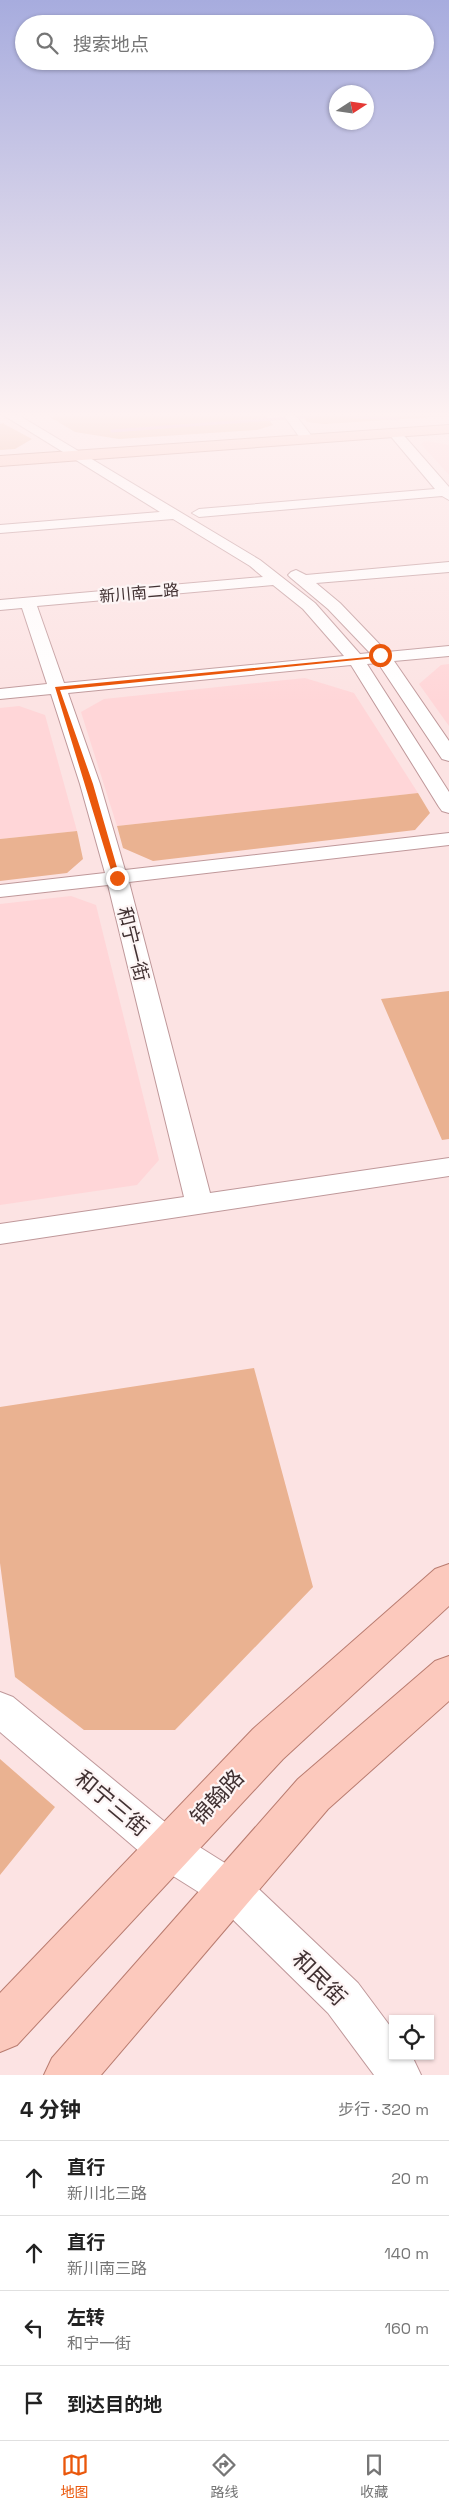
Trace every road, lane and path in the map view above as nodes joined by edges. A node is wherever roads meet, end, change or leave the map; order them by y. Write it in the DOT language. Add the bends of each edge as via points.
graph roads {
  1 [pos="167,510"];
  2 [pos="194,510"];
  3 [pos="240,510"];
  4 [pos="199,513"];
  5 [pos="175,515"];
  6 [pos="0,529"];
  7 [pos="272,557"];
  8 [pos="449,567"];
  9 [pos="282,573"];
  10 [pos="303,580"];
  11 [pos="28,602"];
  12 [pos="0,605"];
  13 [pos="449,651"];
  14 [pos="383,657"];
  15 [pos="356,660"];
  16 [pos="57,688"];
  17 [pos="0,694"];
  18 [pos="449,755"];
  19 [pos="449,807"];
  20 [pos="449,840"];
  21 [pos="117,878"];
  22 [pos="0,891"];
  23 [pos="449,1167"];
  24 [pos="199,1203"];
  25 [pos="0,1234"];
  26 [pos="449,1581"];
  27 [pos="449,1675"];
  28 [pos="0,1709"];
  29 [pos="168,1850"];
  30 [pos="230,1889"];
  31 [pos="0,2028"];
  32 [pos="69,2075"];
  33 [pos="400,2075"];
  1 -- 5 [label="street"];
  2 -- 4 [label="street"];
  3 -- 4 [label="street"];
  4 -- 7 [label="street"];
  5 -- 6 [label="street"];
  5 -- 9 [label="street"];
  8 -- 10 [label="street"];
  9 -- 10 [label="street"];
  9 -- 11 [label="street, 新川南二路"];
  9 -- 15 [label="street"];
  10 -- 14 [label="street" via="334,606"];
  11 -- 12 [label="street, 新川南二路"];
  11 -- 16 [label="street, 和宁一街"];
  13 -- 14 [label="street"];
  14 -- 15 [label="street"];
  14 -- 18 [label="street"];
  15 -- 16 [label="street"];
  15 -- 19 [label="street"];
  16 -- 17 [label="street"];
  16 -- 21 [label="street, 和宁一街" via="90,784"];
  20 -- 21 [label="street"];
  21 -- 22 [label="street"];
  21 -- 24 [label="street, 和宁一街"];
  23 -- 24 [label="street"];
  24 -- 25 [label="street"];
  26 -- 29 [label="main road, 锦翰路" via="268,1744"];
  27 -- 30 [label="main road" via="313,1794"];
  28 -- 29 [label="street, 和宁三街"];
  29 -- 30 [label="street, 和宁三街"];
  29 -- 31 [label="main road, 锦翰路"];
  30 -- 32 [label="main road"];
  30 -- 33 [label="street, 和民街" via="343,1998"];
}
